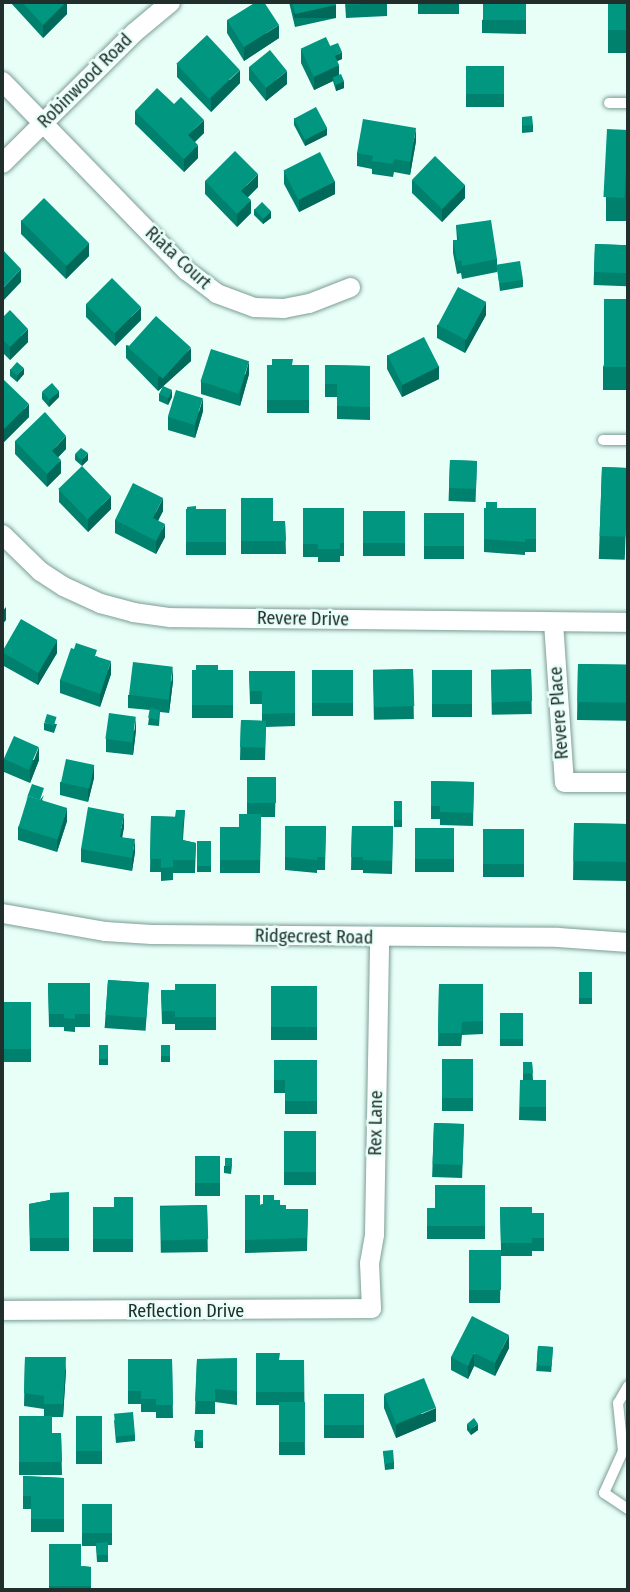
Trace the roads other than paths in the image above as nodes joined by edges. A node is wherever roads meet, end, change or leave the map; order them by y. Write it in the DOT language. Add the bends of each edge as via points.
graph roads {
  1 [pos="170,2"];
  2 [pos="2,81"];
  3 [pos="609,103"];
  4 [pos="628,103"];
  5 [pos="42,123"];
  6 [pos="2,163"];
  7 [pos="350,287"];
  8 [pos="603,440"];
  9 [pos="628,440"];
  10 [pos="2,534"];
  11 [pos="553,622"];
  12 [pos="628,622"];
  13 [pos="628,782"];
  14 [pos="2,913"];
  15 [pos="379,938"];
  16 [pos="628,942"];
  17 [pos="371,1308"];
  18 [pos="2,1310"];
  19 [pos="628,1385"];
  20 [pos="625,1435"];
  21 [pos="628,1509"];
  1 -- 5 [label="street, Robinwood Road"];
  2 -- 5 [label="street, Riata Court"];
  3 -- 4 [label="lane"];
  5 -- 6 [label="street, Robinwood Road"];
  5 -- 7 [label="street, Riata Court" via="186,270 216,293 254,307 283,308"];
  8 -- 9 [label="lane"];
  10 -- 11 [label="street, Revere Drive" via="63,586 133,612 170,617"];
  11 -- 12 [label="street, Revere Drive"];
  11 -- 13 [label="street, Revere Place" via="564,782"];
  14 -- 15 [label="street, Ridgecrest Road" via="105,931"];
  15 -- 16 [label="street, Ridgecrest Road" via="558,937"];
  15 -- 17 [label="street, Rex Lane"];
  17 -- 18 [label="street, Reflection Drive"];
  19 -- 20 [label="lane" via="618,1404"];
  20 -- 21 [label="lane" via="623,1451 604,1493"];
}
